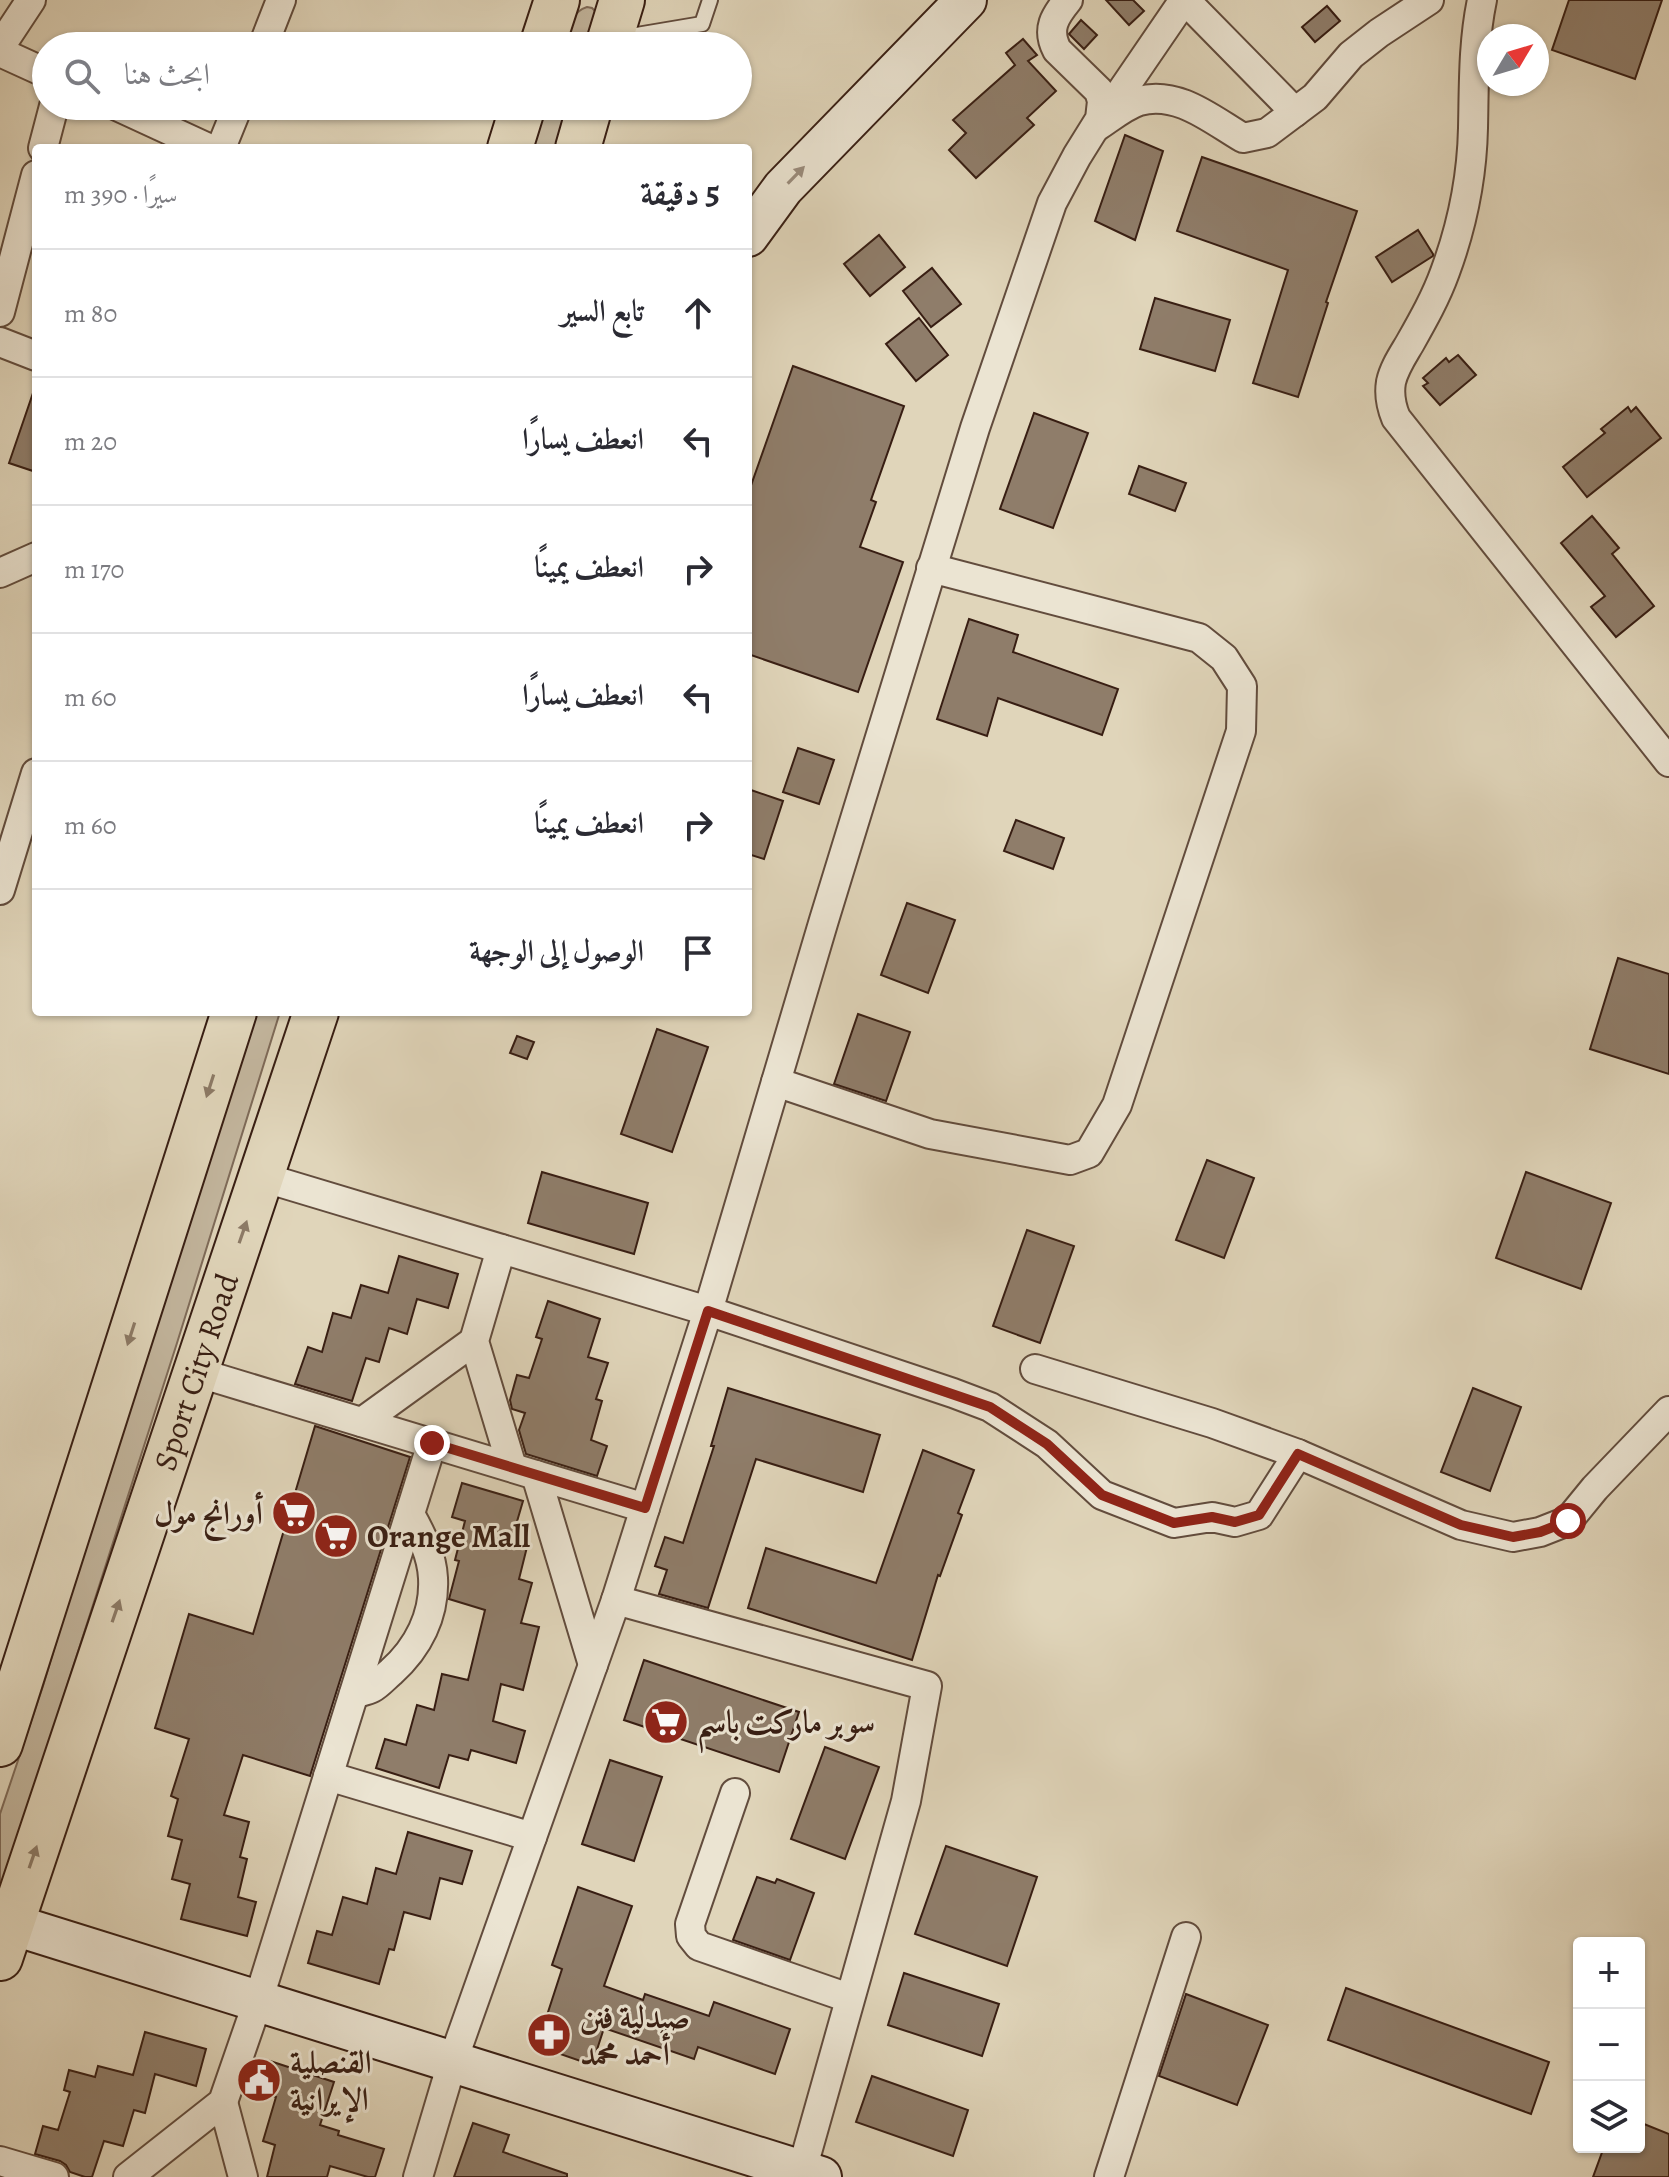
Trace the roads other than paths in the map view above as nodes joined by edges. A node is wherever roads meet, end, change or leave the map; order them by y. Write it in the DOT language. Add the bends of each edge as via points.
graph roads {
  1 [pos="31,0"];
  2 [pos="281,0"];
  3 [pos="557,0"];
  4 [pos="710,0"];
  5 [pos="966,0"];
  6 [pos="1068,0"];
  7 [pos="1185,0"];
  8 [pos="1429,0"];
  9 [pos="1482,0"];
  10 [pos="613,28"];
  11 [pos="268,32"];
  12 [pos="547,32"];
  13 [pos="0,50"];
  14 [pos="32,66"];
  15 [pos="1295,112"];
  16 [pos="50,120"];
  17 [pos="147,120"];
  18 [pos="232,120"];
  19 [pos="519,120"];
  20 [pos="586,120"];
  21 [pos="1096,127"];
  22 [pos="44,144"];
  23 [pos="199,144"];
  24 [pos="223,144"];
  25 [pos="511,144"];
  26 [pos="579,144"];
  27 [pos="32,190"];
  28 [pos="752,231"];
  29 [pos="0,312"];
  30 [pos="0,342"];
  31 [pos="32,354"];
  32 [pos="32,559"];
  33 [pos="931,568"];
  34 [pos="0,573"];
  35 [pos="1669,762"];
  36 [pos="32,786"];
  37 [pos="0,890"];
  38 [pos="233,1016"];
  39 [pos="315,1016"];
  40 [pos="776,1082"];
  41 [pos="262,1177"];
  42 [pos="501,1249"];
  43 [pos="708,1311"];
  44 [pos="474,1341"];
  45 [pos="1035,1369"];
  46 [pos="196,1372"];
  47 [pos="1669,1411"];
  48 [pos="362,1422"];
  49 [pos="432,1443"];
  50 [pos="1298,1454"];
  51 [pos="524,1471"];
  52 [pos="645,1508"];
  53 [pos="410,1514"];
  54 [pos="616,1600"];
  55 [pos="593,1665"];
  56 [pos="354,1694"];
  57 [pos="0,1744"];
  58 [pos="328,1776"];
  59 [pos="735,1793"];
  60 [pos="532,1837"];
  61 [pos="1186,1937"];
  62 [pos="6,1941"];
  63 [pos="849,1998"];
  64 [pos="258,2001"];
  65 [pos="452,2063"];
  66 [pos="223,2102"];
  67 [pos="0,2161"];
  68 [pos="808,2175"];
  69 [pos="54,2177"];
  70 [pos="128,2177"];
  71 [pos="243,2177"];
  72 [pos="418,2177"];
  73 [pos="1109,2177"];
  1 -- 13 [label="street"];
  2 -- 11 [label="street"];
  3 -- 12 [label="main road"];
  4 -- 10 [label="lane" via="702,24"];
  28 -- 5 [label="street, one-way" via="783,188"];
  6 -- 21 [label="street" via="1054,19 1052,41 1099,91 1102,111"];
  7 -- 15 [label="street"];
  7 -- 21 [label="street"];
  8 -- 15 [label="street" via="1351,55"];
  9 -- 35 [label="street" via="1464,207 1431,307 1391,381 1392,406 1396,418"];
  13 -- 14 [label="street"];
  15 -- 21 [label="street" via="1267,133 1243,138 1185,103 1163,99 1140,101"];
  16 -- 22 [label="street"];
  17 -- 23 [label="street"];
  18 -- 24 [label="street"];
  19 -- 25 [label="main road"];
  20 -- 26 [label="main road"];
  21 -- 33 [label="street" via="1064,179 1039,238"];
  27 -- 29 [label="street"];
  30 -- 31 [label="street"];
  32 -- 34 [label="street"];
  33 -- 40 [label="street"];
  33 -- 40 [label="street" via="1199,638 1224,658 1242,686 1241,731 1117,1105 1089,1153 1070,1160 930,1134"];
  36 -- 37 [label="street"];
  38 -- 57 [label="main road, one-way"];
  39 -- 41 [label="main road, Sport City Road"];
  40 -- 43 [label="street"];
  41 -- 42 [label="street"];
  46 -- 41 [label="main road, Sport City Road, one-way"];
  42 -- 43 [label="street"];
  42 -- 44 [label="street"];
  43 -- 50 [label="street" via="990,1407 1047,1444 1102,1495 1174,1523 1212,1517 1235,1522 1259,1515"];
  43 -- 52 [label="street"];
  44 -- 48 [label="street"];
  44 -- 51 [label="street"];
  45 -- 50 [label="street"];
  46 -- 48 [label="street"];
  62 -- 46 [label="main road, Sport City Road, one-way"];
  47 -- 50 [label="street" via="1568,1521 1513,1537 1461,1525"];
  48 -- 49 [label="street"];
  49 -- 51 [label="street"];
  49 -- 53 [label="street"];
  51 -- 52 [label="street"];
  51 -- 55 [label="street"];
  52 -- 54 [label="street"];
  53 -- 56 [label="street"];
  53 -- 56 [label="street" via="429,1556 431,1608 415,1646 398,1665 372,1688"];
  54 -- 55 [label="street"];
  54 -- 63 [label="street" via="927,1686 906,1801"];
  55 -- 60 [label="street"];
  56 -- 58 [label="street"];
  58 -- 60 [label="street"];
  58 -- 64 [label="street"];
  59 -- 63 [label="street" via="690,1924 691,1936 699,1946"];
  60 -- 65 [label="street"];
  61 -- 73 [label="street"];
  62 -- 64 [label="street"];
  63 -- 68 [label="street"];
  64 -- 65 [label="street"];
  64 -- 66 [label="street"];
  65 -- 68 [label="street"];
  65 -- 72 [label="street"];
  66 -- 70 [label="street"];
  66 -- 71 [label="street"];
  67 -- 69 [label="street"];
}
